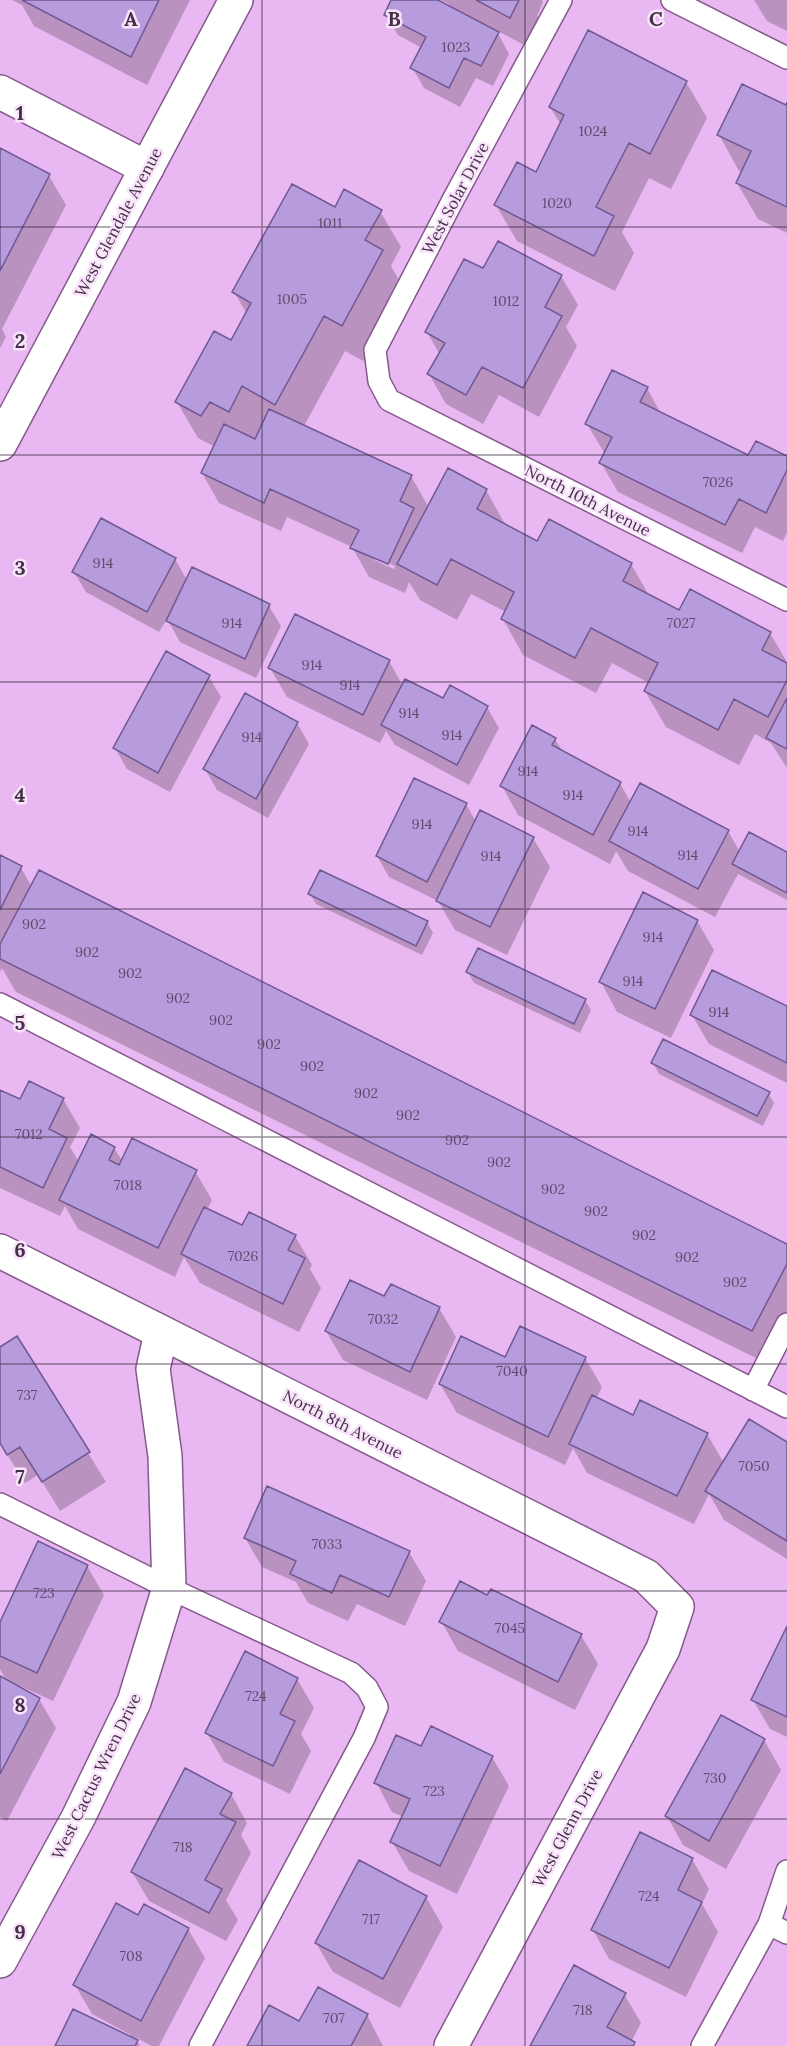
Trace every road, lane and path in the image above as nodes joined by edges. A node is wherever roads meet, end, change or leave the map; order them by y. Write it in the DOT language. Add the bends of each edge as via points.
graph roads {
  1 [pos="236,0"];
  2 [pos="561,0"];
  3 [pos="672,0"];
  4 [pos="787,58"];
  5 [pos="0,92"];
  6 [pos="147,168"];
  7 [pos="389,400"];
  8 [pos="0,444"];
  9 [pos="787,600"];
  10 [pos="0,1004"];
  11 [pos="0,1251"];
  12 [pos="787,1324"];
  13 [pos="161,1333"];
  14 [pos="753,1389"];
  15 [pos="787,1407"];
  16 [pos="0,1504"];
  17 [pos="169,1588"];
  18 [pos="677,1607"];
  19 [pos="787,1870"];
  20 [pos="778,1928"];
  21 [pos="0,1961"];
  22 [pos="200,2046"];
  23 [pos="451,2046"];
  24 [pos="702,2046"];
  1 -- 6 [label="street, West Glendale Avenue"];
  2 -- 7 [label="lane, West Solar Drive" via="375,350 379,381"];
  3 -- 4 [label="lane"];
  5 -- 6 [label="street"];
  6 -- 8 [label="street, West Glendale Avenue"];
  7 -- 9 [label="lane, North 10th Avenue"];
  10 -- 14 [label="lane"];
  11 -- 13 [label="street, North 8th Avenue"];
  12 -- 14 [label="lane"];
  13 -- 17 [label="street, West Cactus Wren Drive" via="153,1369 165,1456"];
  13 -- 18 [label="street, North 8th Avenue" via="646,1576"];
  14 -- 15 [label="lane"];
  16 -- 17 [label="lane"];
  17 -- 21 [label="street, West Cactus Wren Drive" via="134,1702 78,1818"];
  17 -- 22 [label="lane" via="351,1673 367,1688 377,1707"];
  18 -- 23 [label="street, West Glenn Drive" via="663,1649"];
  19 -- 20 [label="lane"];
  20 -- 24 [label="lane"];
}
